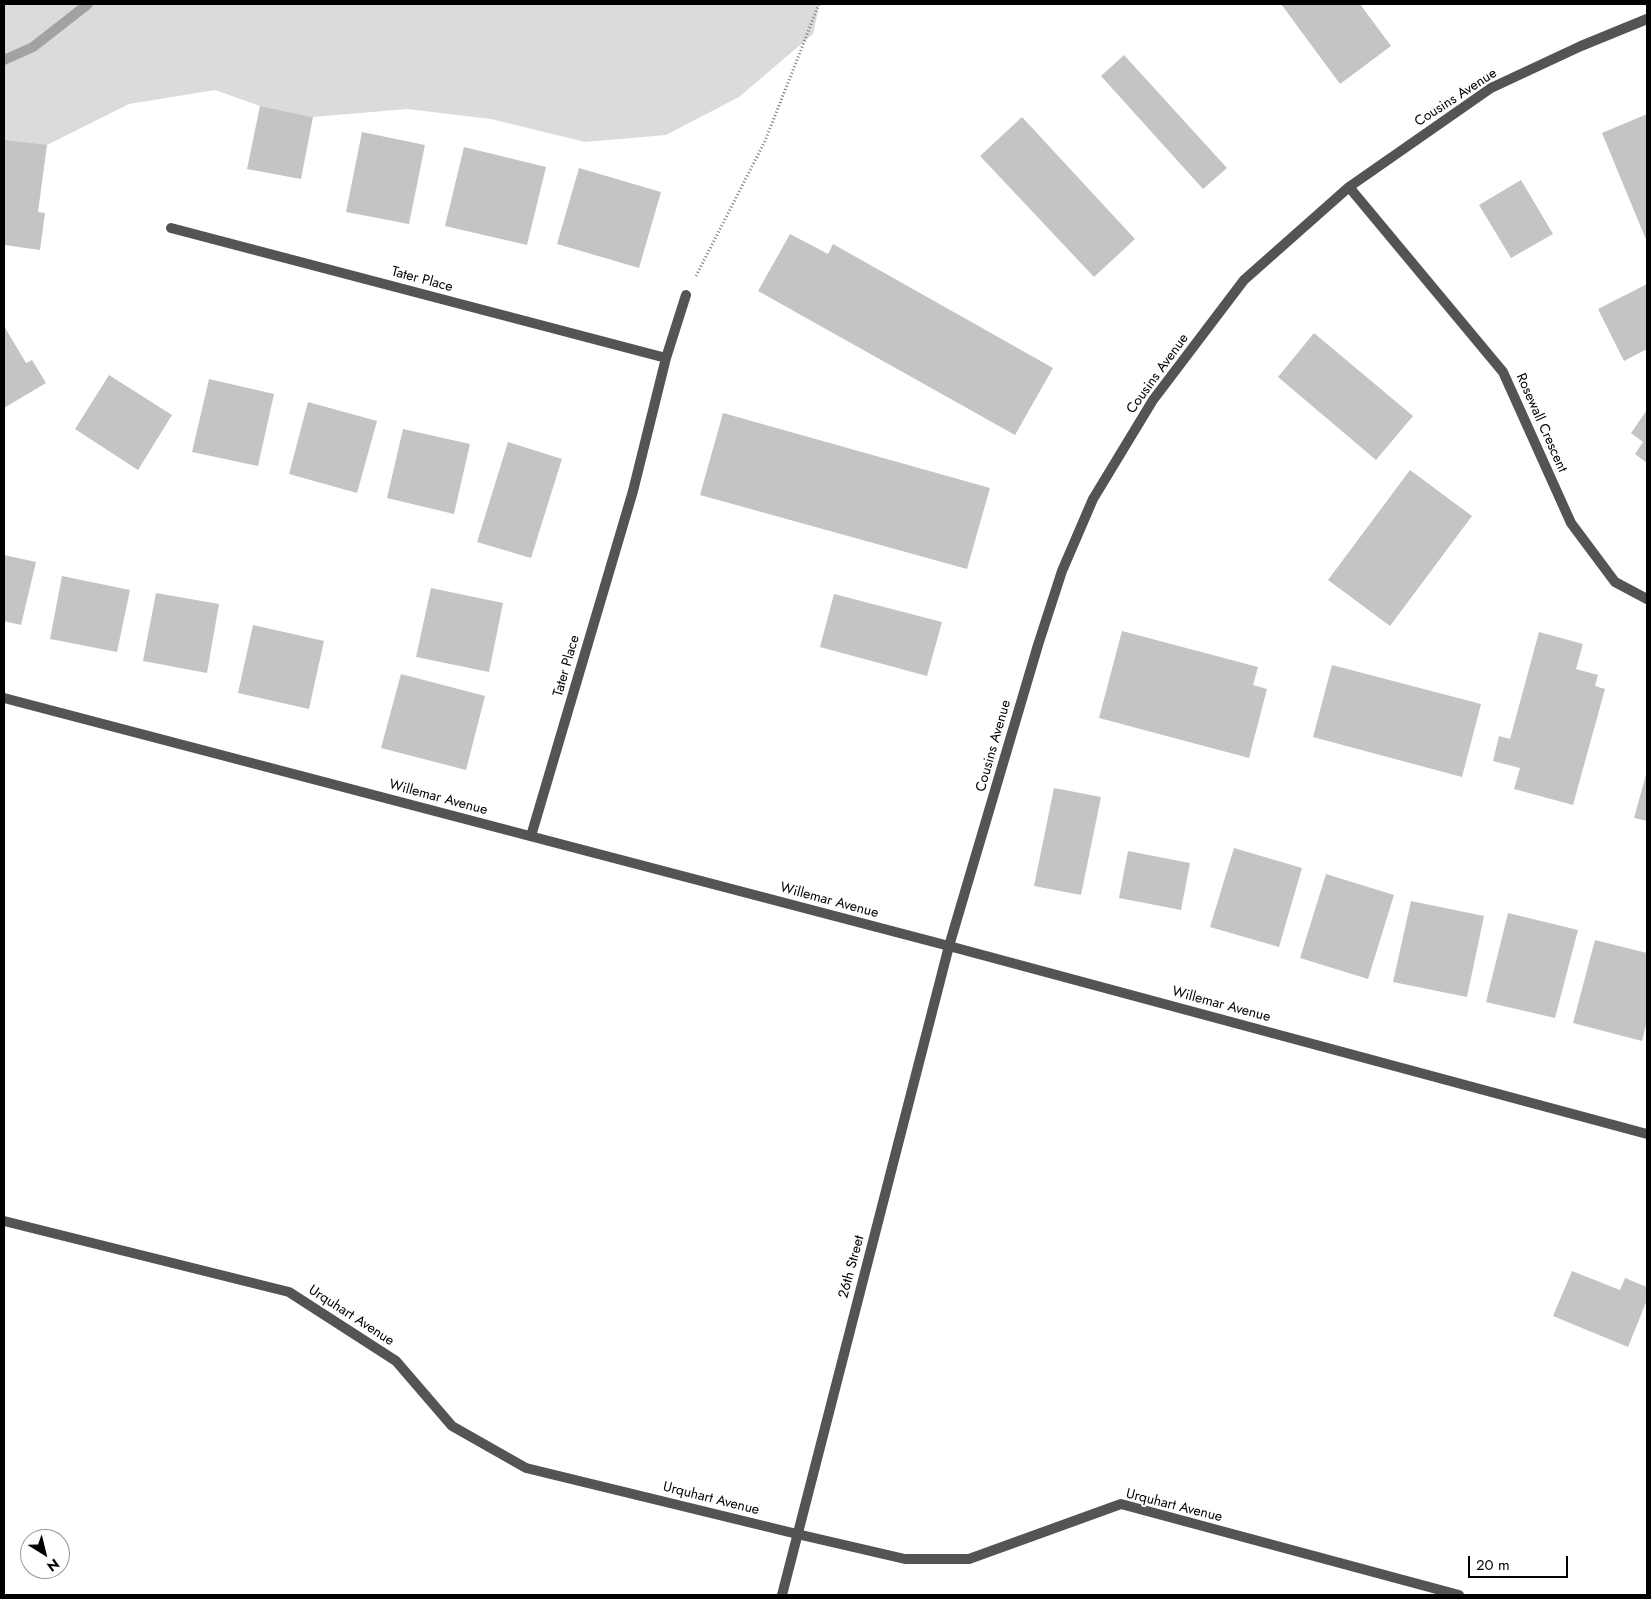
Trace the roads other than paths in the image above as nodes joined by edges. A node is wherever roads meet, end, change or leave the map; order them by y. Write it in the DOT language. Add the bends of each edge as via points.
graph roads {
  1 [pos="1647,19"];
  2 [pos="1349,187"];
  3 [pos="171,228"];
  4 [pos="686,295"];
  5 [pos="666,358"];
  6 [pos="1647,599"];
  7 [pos="4,698"];
  8 [pos="531,836"];
  9 [pos="949,946"];
  10 [pos="1647,1134"];
  11 [pos="4,1221"];
  12 [pos="797,1534"];
  13 [pos="782,1595"];
  14 [pos="1459,1595"];
  1 -- 2 [label="street, Cousins Avenue" via="1491,88"];
  2 -- 6 [label="street, Rosewall Crescent" via="1503,372 1571,523 1615,582"];
  2 -- 9 [label="street, Cousins Avenue" via="1244,280 1153,400 1093,499 1062,571 1038,645"];
  3 -- 5 [label="street, Tater Place"];
  4 -- 5 [label="street, Tater Place"];
  5 -- 8 [label="street, Tater Place" via="633,491"];
  7 -- 8 [label="street, Willemar Avenue"];
  8 -- 9 [label="street, Willemar Avenue"];
  9 -- 10 [label="street, Willemar Avenue"];
  9 -- 12 [label="street, 26th Street"];
  11 -- 12 [label="street, Urquhart Avenue" via="289,1292 396,1361 452,1426 526,1468"];
  12 -- 13 [label="street, 26th Street"];
  12 -- 14 [label="street, Urquhart Avenue" via="905,1559 969,1559 1121,1504"];
}
